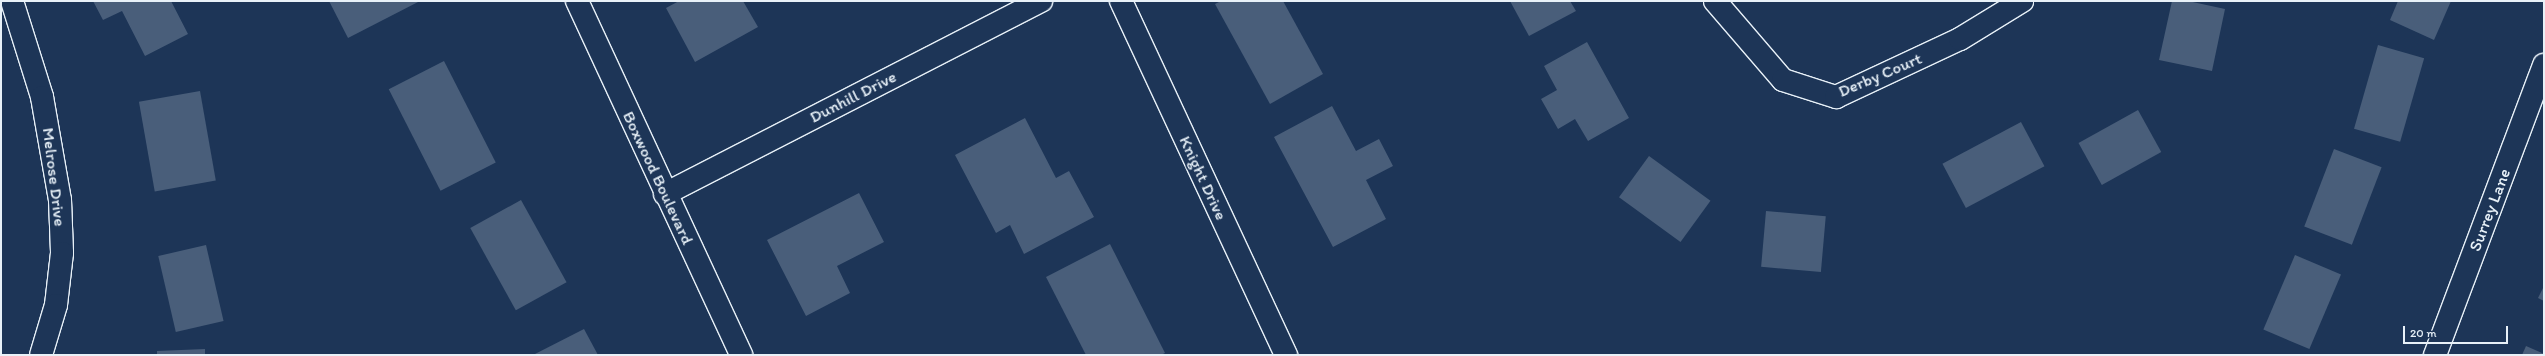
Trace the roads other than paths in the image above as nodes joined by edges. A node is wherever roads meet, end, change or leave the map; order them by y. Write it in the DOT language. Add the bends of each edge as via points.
graph roads {
  1 [pos="12,1"];
  2 [pos="577,1"];
  3 [pos="1041,1"];
  4 [pos="1121,1"];
  5 [pos="1715,1"];
  6 [pos="2022,1"];
  7 [pos="2544,65"];
  8 [pos="665,194"];
  9 [pos="41,355"];
  10 [pos="741,355"];
  11 [pos="1286,355"];
  12 [pos="2435,355"];
  1 -- 9 [label="street, Melrose Drive" via="42,97 60,200 62,253 56,305"];
  2 -- 8 [label="street, Boxwood Boulevard"];
  3 -- 8 [label="street, Dunhill Drive"];
  4 -- 11 [label="street, Knight Drive"];
  5 -- 6 [label="street, Derby Court" via="1783,80 1836,97 1960,39"];
  7 -- 12 [label="street, Surrey Lane"];
  8 -- 10 [label="street, Boxwood Boulevard"];
}
